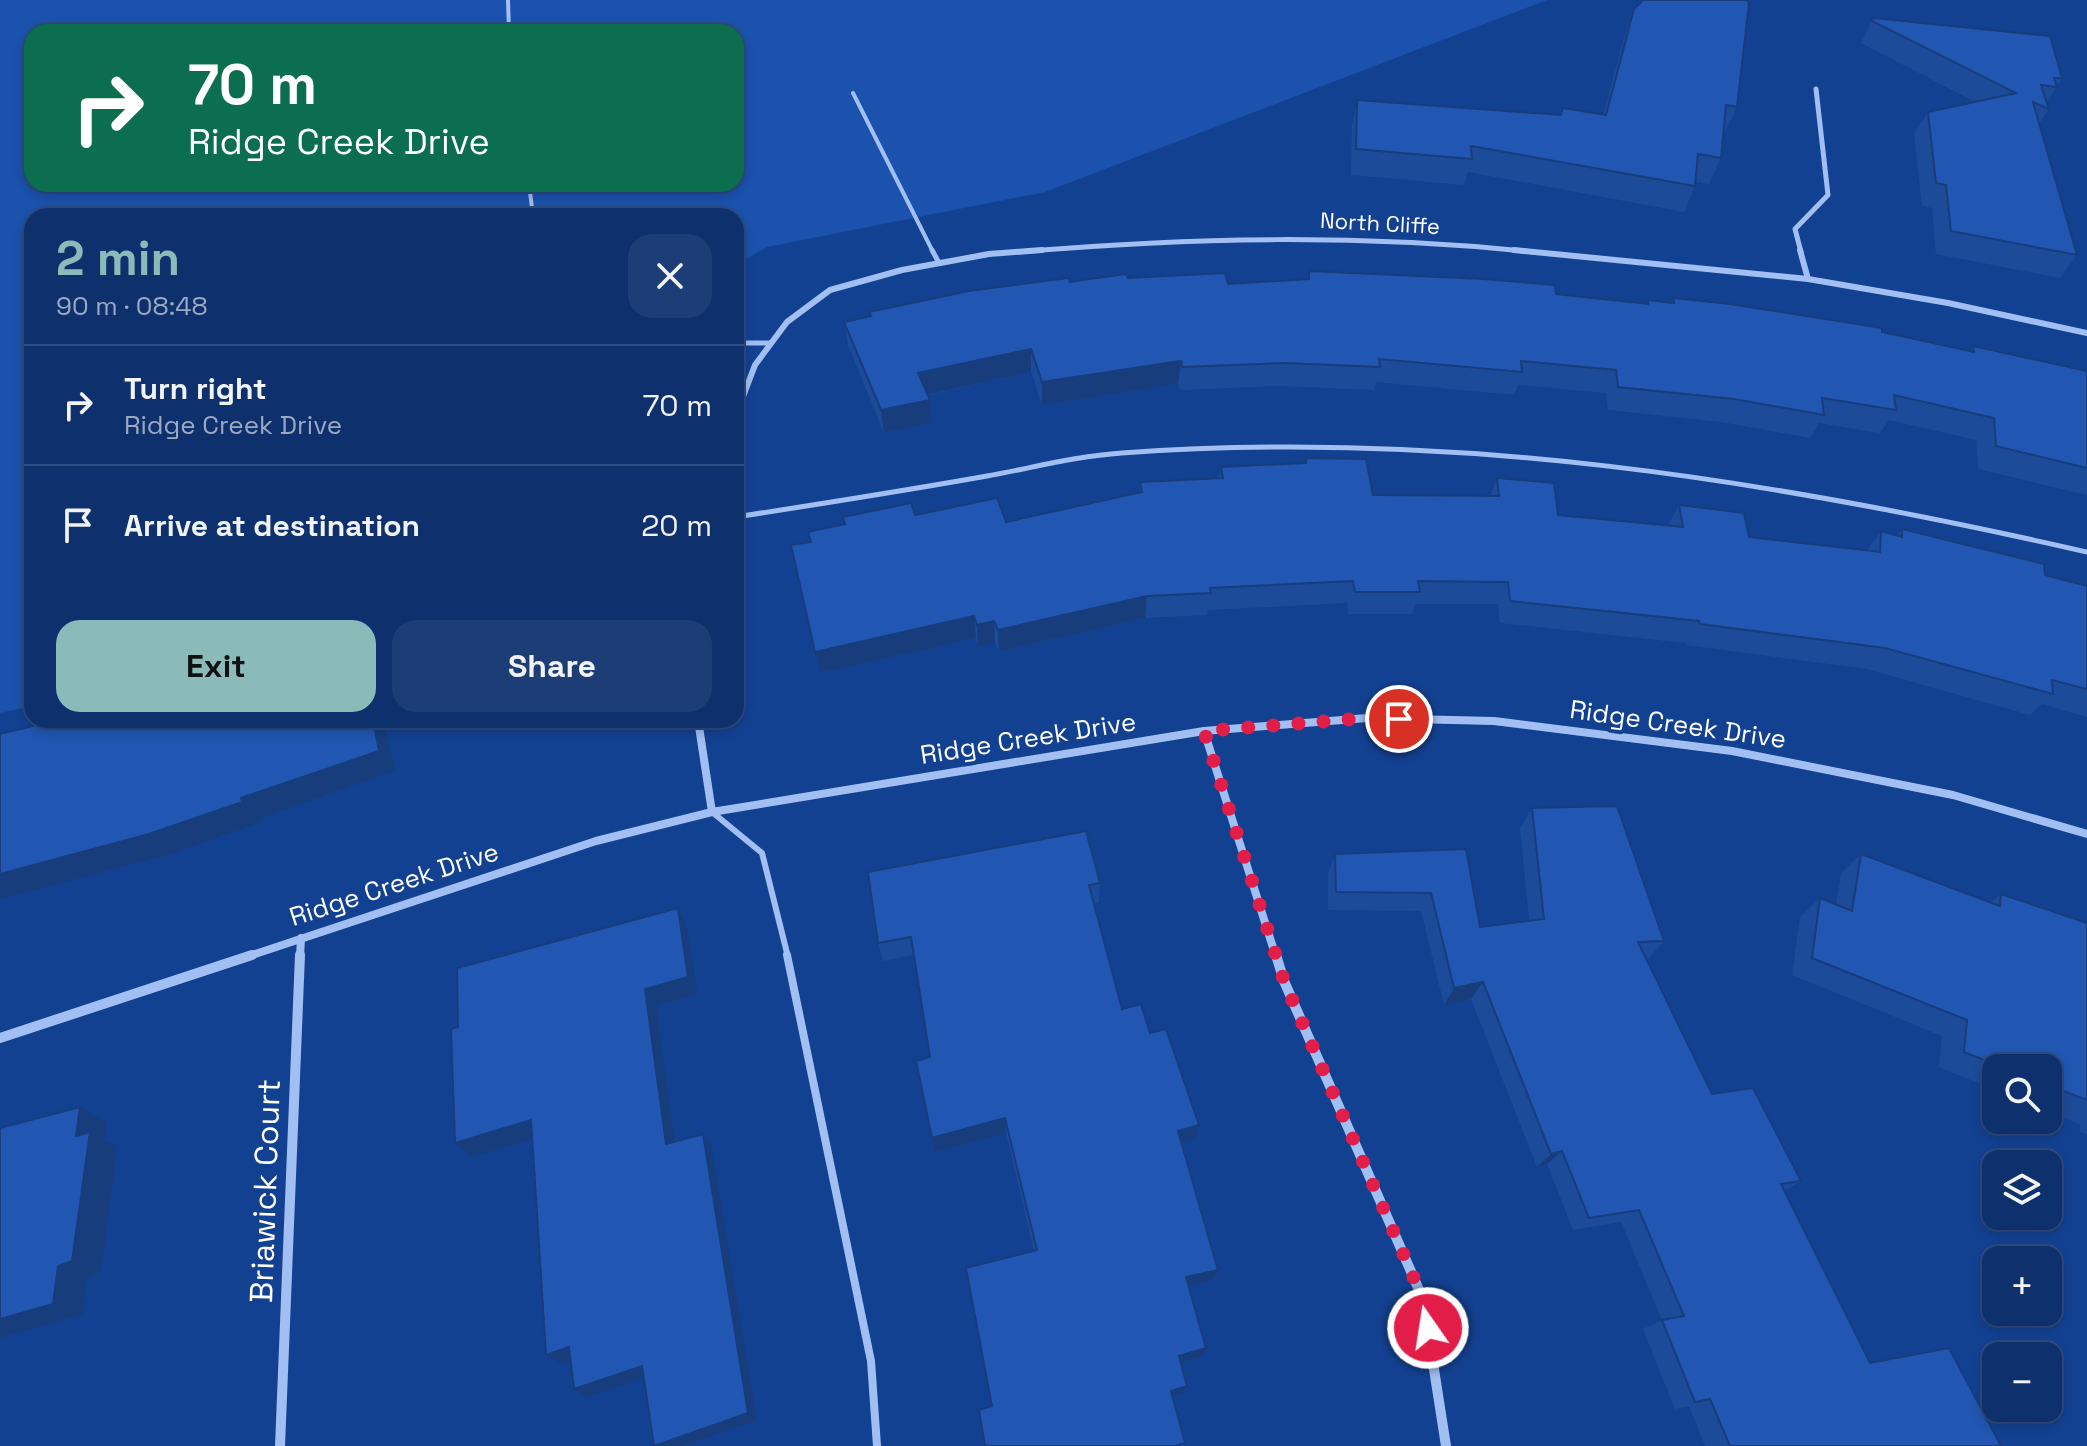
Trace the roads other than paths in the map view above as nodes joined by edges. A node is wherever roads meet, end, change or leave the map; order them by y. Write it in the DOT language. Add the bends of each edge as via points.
graph roads {
  1 [pos="508,0"];
  2 [pos="509,24"];
  3 [pos="1816,89"];
  4 [pos="853,93"];
  5 [pos="939,263"];
  6 [pos="1808,279"];
  7 [pos="2087,333"];
  8 [pos="744,343"];
  9 [pos="771,343"];
  10 [pos="744,394"];
  11 [pos="744,516"];
  12 [pos="2087,552"];
  13 [pos="699,728"];
  14 [pos="1204,731"];
  15 [pos="712,812"];
  16 [pos="2087,834"];
  17 [pos="301,938"];
  18 [pos="0,1038"];
  19 [pos="280,1446"];
  20 [pos="877,1446"];
  21 [pos="1446,1446"];
  1 -- 2 [label="lane"];
  3 -- 6 [label="street" via="1828,195 1795,229"];
  4 -- 5 [label="lane"];
  5 -- 6 [label="street, North Cliffe" via="1131,242 1290,237 1479,246"];
  5 -- 9 [label="street, North Cliffe" via="830,290 787,322"];
  6 -- 7 [label="street, North Cliffe"];
  8 -- 9 [label="lane"];
  9 -- 10 [label="street, North Cliffe"];
  11 -- 12 [label="lane" via="1117,453 1230,445 1454,448 1714,476"];
  13 -- 15 [label="street"];
  14 -- 15 [label="street, Ridge Creek Drive"];
  14 -- 16 [label="street, Ridge Creek Drive" via="1367,718 1494,721 1732,751 1953,795"];
  14 -- 21 [label="street" via="1284,981 1423,1299"];
  15 -- 17 [label="street, Ridge Creek Drive" via="596,841"];
  15 -- 20 [label="lane" via="762,853 776,900 871,1361"];
  17 -- 18 [label="street, Ridge Creek Drive"];
  17 -- 19 [label="street, Briawick Court"];
}
